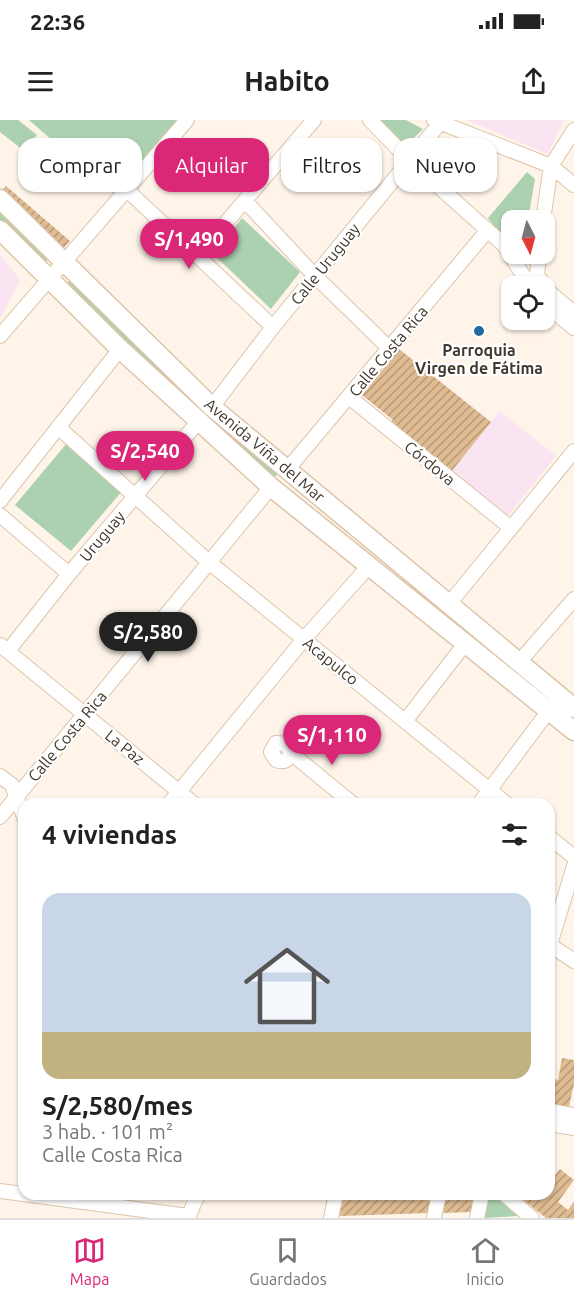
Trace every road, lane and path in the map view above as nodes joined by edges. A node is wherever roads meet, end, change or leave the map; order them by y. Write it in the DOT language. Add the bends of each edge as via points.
graph roads {
  1 [pos="187,120"];
  2 [pos="314,120"];
  3 [pos="369,120"];
  4 [pos="437,122"];
  5 [pos="574,130"];
  6 [pos="426,138"];
  7 [pos="394,145"];
  8 [pos="551,166"];
  9 [pos="142,171"];
  10 [pos="394,180"];
  11 [pos="574,185"];
  12 [pos="123,192"];
  13 [pos="129,192"];
  14 [pos="444,192"];
  15 [pos="0,199"];
  16 [pos="246,202"];
  17 [pos="544,210"];
  18 [pos="0,230"];
  19 [pos="487,231"];
  20 [pos="501,240"];
  21 [pos="197,256"];
  22 [pos="63,260"];
  23 [pos="315,276"];
  24 [pos="48,278"];
  25 [pos="555,297"];
  26 [pos="555,312"];
  27 [pos="574,313"];
  28 [pos="273,327"];
  29 [pos="574,328"];
  30 [pos="0,336"];
  31 [pos="120,349"];
  32 [pos="390,349"];
  33 [pos="349,397"];
  34 [pos="212,407"];
  35 [pos="198,422"];
  36 [pos="58,427"];
  37 [pos="572,458"];
  38 [pos="287,470"];
  39 [pos="271,487"];
  40 [pos="136,495"];
  41 [pos="0,501"];
  42 [pos="0,514"];
  43 [pos="511,528"];
  44 [pos="210,563"];
  45 [pos="369,566"];
  46 [pos="69,574"];
  47 [pos="574,598"];
  48 [pos="449,604"];
  49 [pos="304,639"];
  50 [pos="464,645"];
  51 [pos="4,648"];
  52 [pos="519,662"];
  53 [pos="560,696"];
  54 [pos="574,708"];
  55 [pos="547,712"];
  56 [pos="85,715"];
  57 [pos="406,720"];
  58 [pos="574,731"];
  59 [pos="291,753"];
  60 [pos="0,776"];
  61 [pos="490,790"];
  62 [pos="179,792"];
  63 [pos="17,797"];
  64 [pos="174,798"];
  65 [pos="186,798"];
  66 [pos="346,798"];
  67 [pos="484,798"];
  68 [pos="500,798"];
  69 [pos="18,800"];
  70 [pos="0,817"];
  71 [pos="555,842"];
  72 [pos="574,857"];
  73 [pos="574,866"];
  74 [pos="555,930"];
  75 [pos="555,950"];
  76 [pos="574,961"];
  77 [pos="555,1112"];
  78 [pos="574,1115"];
  79 [pos="555,1125"];
  80 [pos="574,1128"];
  81 [pos="0,1191"];
  82 [pos="18,1193"];
  83 [pos="65,1200"];
  84 [pos="195,1200"];
  85 [pos="335,1200"];
  86 [pos="438,1200"];
  87 [pos="481,1200"];
  88 [pos="510,1200"];
  89 [pos="188,1217"];
  90 [pos="528,1217"];
  91 [pos="331,1218"];
  92 [pos="434,1218"];
  93 [pos="477,1218"];
  1 -- 9 [label="street"];
  2 -- 16 [label="street"];
  3 -- 7 [label="street"];
  4 -- 6 [label="street, Calle Uruguay"];
  4 -- 8 [label="street"];
  5 -- 8 [label="street"];
  8 -- 11 [label="street"];
  8 -- 17 [label="street"];
  10 -- 23 [label="street, Calle Uruguay"];
  12 -- 22 [label="street"];
  13 -- 21 [label="street"];
  14 -- 19 [label="street"];
  15 -- 22 [label="main road, Avenida Viña del Mar"];
  16 -- 21 [label="street"];
  16 -- 23 [label="street"];
  18 -- 24 [label="main road, Avenida Viña del Mar"];
  19 -- 20 [label="street"];
  19 -- 32 [label="street, Calle Costa Rica"];
  21 -- 28 [label="street"];
  22 -- 24 [label="street"];
  22 -- 34 [label="main road, Avenida Viña del Mar"];
  23 -- 28 [label="street, Calle Uruguay"];
  23 -- 32 [label="street"];
  24 -- 30 [label="street"];
  24 -- 31 [label="main road, Avenida Viña del Mar"];
  25 -- 27 [label="street"];
  26 -- 29 [label="street"];
  28 -- 34 [label="street, Calle Uruguay"];
  31 -- 35 [label="main road, Avenida Viña del Mar"];
  31 -- 36 [label="street"];
  32 -- 33 [label="street, Calle Costa Rica"];
  33 -- 38 [label="street, Calle Costa Rica"];
  33 -- 43 [label="street, Córdova"];
  34 -- 38 [label="main road, Avenida Viña del Mar"];
  35 -- 39 [label="main road, Avenida Viña del Mar"];
  35 -- 40 [label="street, Uruguay"];
  36 -- 40 [label="street, Acapulco"];
  36 -- 41 [label="street"];
  37 -- 43 [label="street"];
  38 -- 48 [label="main road, Avenida Viña del Mar"];
  39 -- 44 [label="street, Calle Costa Rica"];
  39 -- 45 [label="main road, Avenida Viña del Mar"];
  40 -- 44 [label="street, Acapulco"];
  40 -- 46 [label="street, Uruguay"];
  42 -- 46 [label="street"];
  43 -- 48 [label="street"];
  44 -- 49 [label="street, Acapulco"];
  44 -- 56 [label="street, Calle Costa Rica"];
  45 -- 49 [label="street"];
  45 -- 50 [label="main road, Avenida Viña del Mar"];
  46 -- 51 [label="street, Uruguay"];
  47 -- 52 [label="street"];
  48 -- 52 [label="main road, Avenida Viña del Mar"];
  49 -- 57 [label="street, Acapulco"];
  49 -- 62 [label="street"];
  50 -- 55 [label="main road, Avenida Viña del Mar"];
  50 -- 57 [label="street"];
  51 -- 56 [label="street, La Paz"];
  52 -- 53 [label="main road, Avenida Viña del Mar"];
  53 -- 54 [label="main road, Avenida Viña del Mar"];
  53 -- 55 [label="street"];
  55 -- 58 [label="main road, Avenida Viña del Mar"];
  55 -- 61 [label="street"];
  56 -- 62 [label="street, La Paz"];
  56 -- 63 [label="street, Calle Costa Rica"];
  57 -- 61 [label="street, Acapulco"];
  59 -- 66 [label="street"];
  60 -- 63 [label="street" via="12,785"];
  61 -- 67 [label="street"];
  61 -- 68 [label="street, Acapulco"];
  62 -- 64 [label="street"];
  62 -- 65 [label="street, La Paz"];
  63 -- 69 [label="street"];
  63 -- 70 [label="street, Calle Costa Rica"];
  71 -- 72 [label="street"];
  73 -- 74 [label="street"];
  75 -- 76 [label="street"];
  77 -- 78 [label="street"];
  79 -- 80 [label="street"];
  81 -- 82 [label="street"];
  83 -- 89 [label="street"];
  84 -- 89 [label="street"];
  85 -- 91 [label="street"];
  86 -- 92 [label="street"];
  87 -- 93 [label="street"];
  88 -- 90 [label="street"];
}
